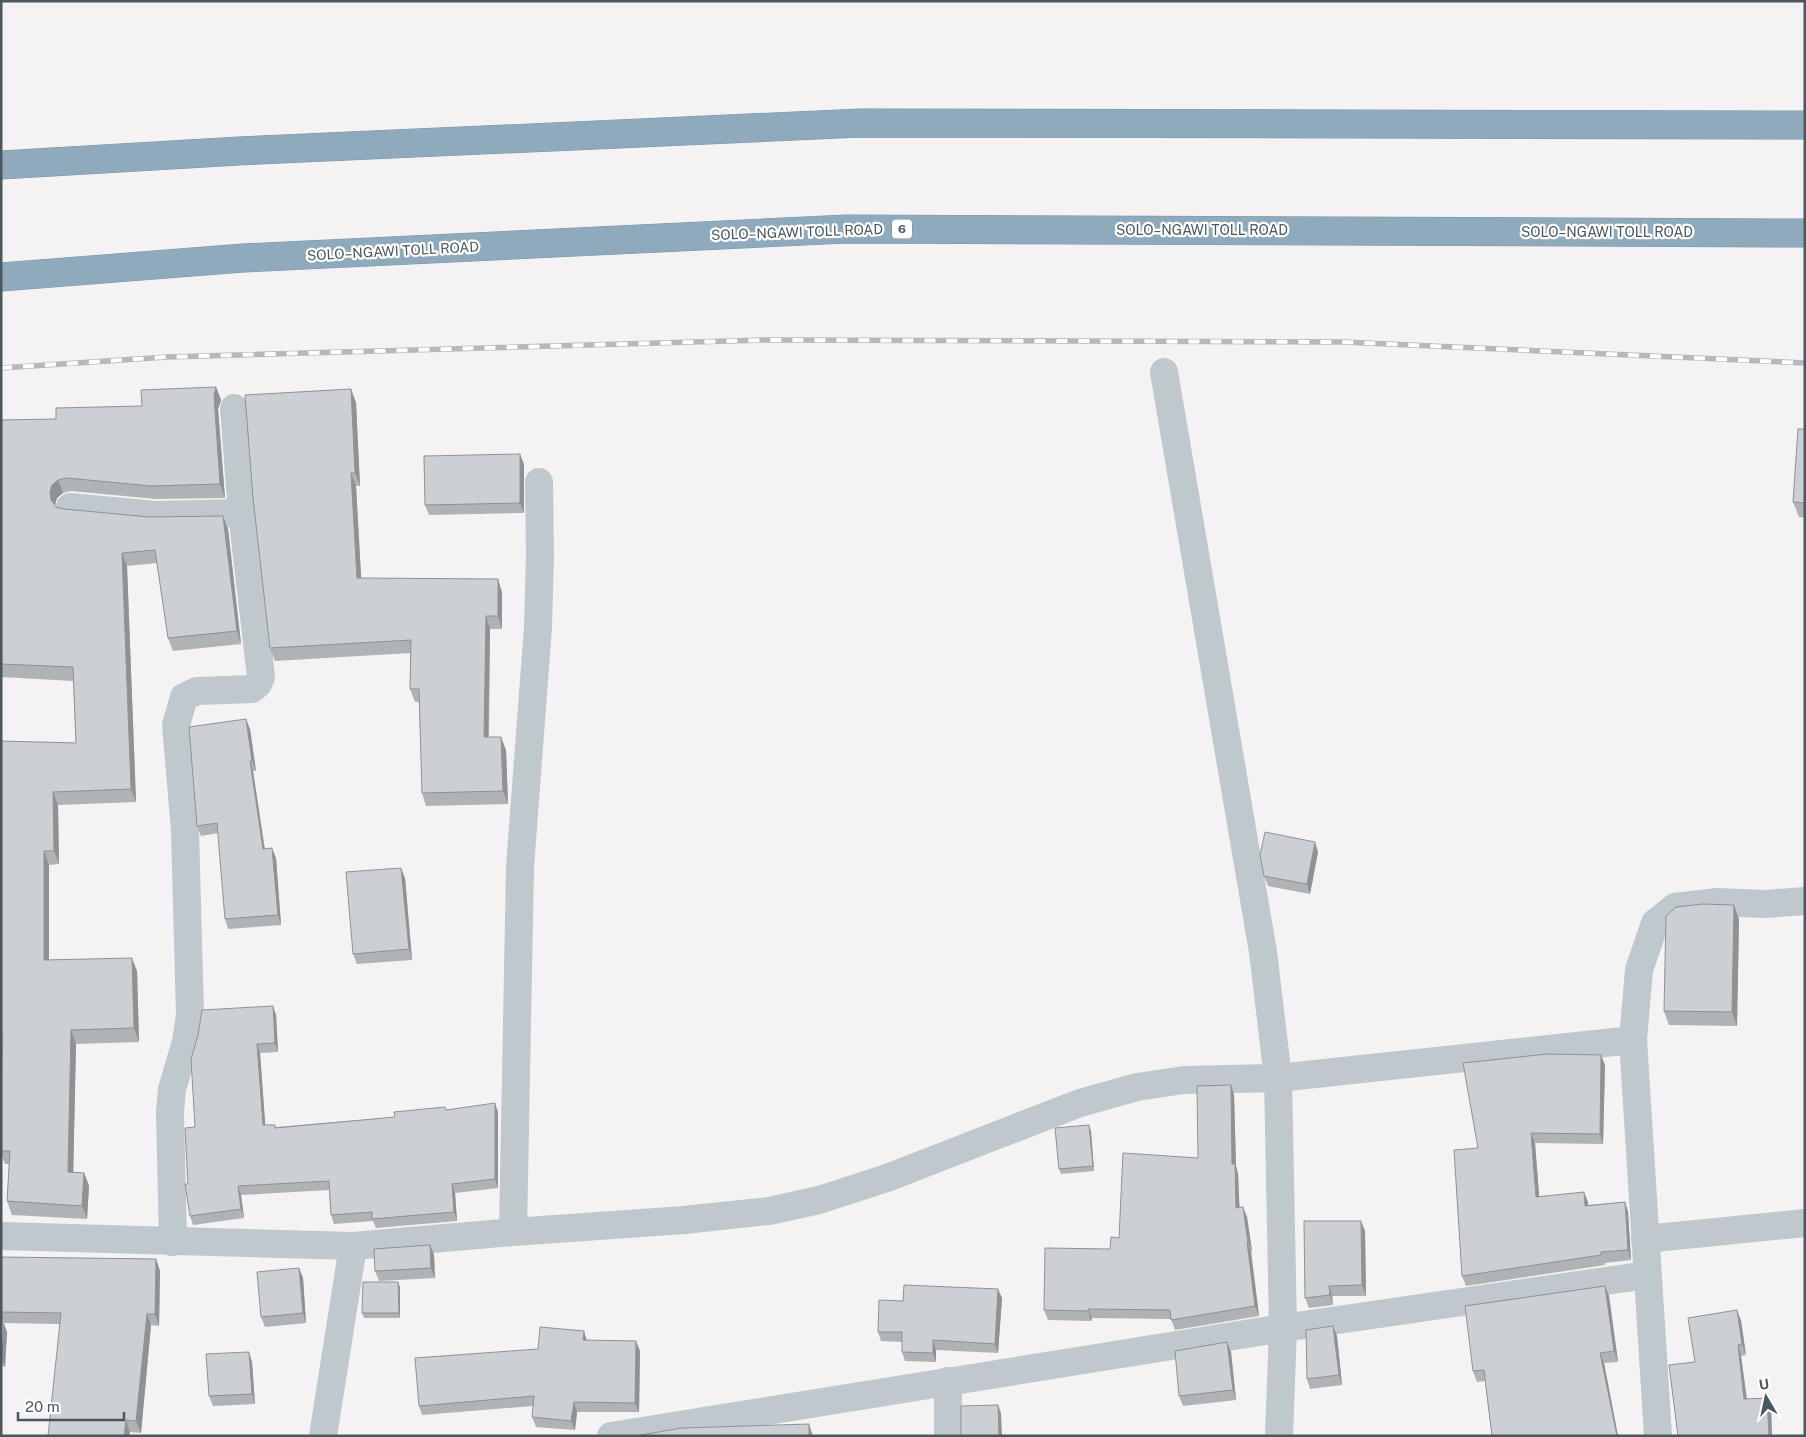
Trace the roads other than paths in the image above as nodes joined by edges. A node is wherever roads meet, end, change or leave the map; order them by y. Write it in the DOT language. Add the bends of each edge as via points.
graph roads {
  1 [pos="1805,125"];
  2 [pos="1,165"];
  3 [pos="1805,233"];
  4 [pos="1,277"];
  5 [pos="1164,372"];
  6 [pos="234,408"];
  7 [pos="540,482"];
  8 [pos="70,506"];
  9 [pos="242,513"];
  10 [pos="1805,901"];
  11 [pos="1632,1040"];
  12 [pos="1278,1078"];
  13 [pos="1805,1223"];
  14 [pos="513,1232"];
  15 [pos="1,1236"];
  16 [pos="1645,1239"];
  17 [pos="173,1242"];
  18 [pos="354,1246"];
  19 [pos="1647,1275"];
  20 [pos="1283,1328"];
  21 [pos="948,1381"];
  22 [pos="323,1436"];
  23 [pos="612,1436"];
  24 [pos="948,1436"];
  25 [pos="1279,1436"];
  26 [pos="1658,1436"];
  1 -- 2 [label="highway" via="861,123"];
  3 -- 4 [label="highway, SOLO–NGAWI TOLL ROAD / 6" via="846,229 242,258"];
  5 -- 12 [label="street" via="1263,952"];
  6 -- 9 [label="street"];
  7 -- 14 [label="street" via="538,627 520,867"];
  8 -- 9 [label="street" via="156,515"];
  9 -- 17 [label="street" via="261,677 252,689 197,691 184,697 176,725 185,830 190,1016 172,1089 170,1112"];
  10 -- 11 [label="street" via="1765,904 1718,902 1675,907 1655,923 1638,970"];
  11 -- 12 [label="street"];
  11 -- 16 [label="street"];
  12 -- 14 [label="street" via="1184,1080 1137,1087 1080,1103 887,1178 819,1200 777,1209 684,1220"];
  12 -- 20 [label="street"];
  13 -- 16 [label="street"];
  14 -- 18 [label="street"];
  15 -- 17 [label="street"];
  16 -- 19 [label="street"];
  17 -- 18 [label="street"];
  18 -- 22 [label="street"];
  19 -- 20 [label="street"];
  19 -- 26 [label="street"];
  20 -- 21 [label="street"];
  20 -- 25 [label="street"];
  21 -- 23 [label="street"];
  21 -- 24 [label="street"];
}
